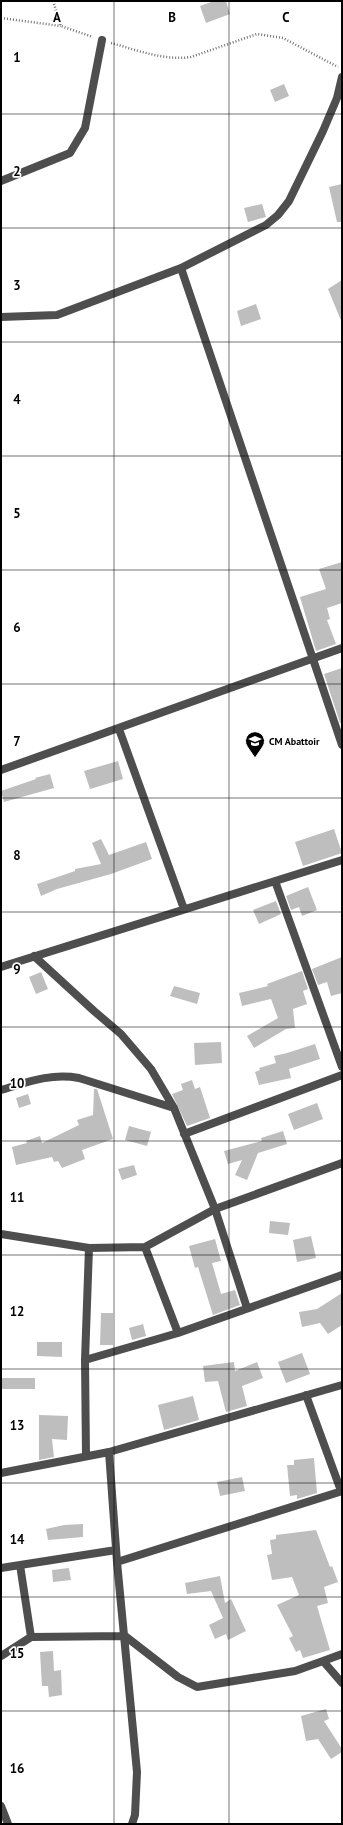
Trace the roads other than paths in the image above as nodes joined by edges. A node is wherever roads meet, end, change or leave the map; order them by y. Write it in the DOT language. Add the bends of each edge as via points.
graph roads {
  1 [pos="102,40"];
  2 [pos="342,77"];
  3 [pos="1,181"];
  4 [pos="181,268"];
  5 [pos="1,317"];
  6 [pos="342,648"];
  7 [pos="313,659"];
  8 [pos="119,729"];
  9 [pos="342,746"];
  10 [pos="1,770"];
  11 [pos="342,860"];
  12 [pos="275,881"];
  13 [pos="184,909"];
  14 [pos="34,956"];
  15 [pos="1,967"];
  16 [pos="342,1067"];
  17 [pos="342,1076"];
  18 [pos="1,1090"];
  19 [pos="174,1108"];
  20 [pos="184,1134"];
  21 [pos="342,1163"];
  22 [pos="215,1210"];
  23 [pos="1,1234"];
  24 [pos="145,1247"];
  25 [pos="90,1248"];
  26 [pos="342,1275"];
  27 [pos="247,1308"];
  28 [pos="178,1333"];
  29 [pos="85,1360"];
  30 [pos="342,1385"];
  31 [pos="306,1395"];
  32 [pos="109,1452"];
  33 [pos="86,1456"];
  34 [pos="1,1473"];
  35 [pos="341,1491"];
  36 [pos="116,1550"];
  37 [pos="117,1562"];
  38 [pos="20,1565"];
  39 [pos="1,1568"];
  40 [pos="125,1636"];
  41 [pos="31,1637"];
  42 [pos="342,1654"];
  43 [pos="1,1656"];
  44 [pos="323,1661"];
  45 [pos="342,1683"];
  46 [pos="1,1806"];
  47 [pos="8,1824"];
  48 [pos="132,1824"];
  1 -- 3 [label="street" via="85,128 70,153"];
  2 -- 4 [label="street" via="337,98 323,131 289,201 278,215 266,225"];
  4 -- 5 [label="street" via="57,315"];
  4 -- 7 [label="street"];
  6 -- 7 [label="street"];
  7 -- 8 [label="street"];
  7 -- 9 [label="street"];
  8 -- 10 [label="street"];
  8 -- 13 [label="street"];
  11 -- 12 [label="street"];
  12 -- 13 [label="street"];
  12 -- 16 [label="street"];
  13 -- 14 [label="street"];
  14 -- 15 [label="street"];
  14 -- 19 [label="street" via="121,1034 151,1069"];
  17 -- 20 [label="street"];
  18 -- 19 [label="street" via="48,1076 65,1076 79,1078"];
  19 -- 20 [label="street"];
  20 -- 22 [label="street"];
  21 -- 22 [label="street"];
  22 -- 24 [label="street"];
  22 -- 27 [label="street"];
  23 -- 25 [label="street"];
  24 -- 25 [label="street"];
  24 -- 28 [label="street"];
  25 -- 29 [label="street"];
  26 -- 27 [label="street"];
  27 -- 28 [label="street"];
  28 -- 29 [label="street"];
  29 -- 33 [label="street"];
  30 -- 31 [label="street"];
  31 -- 32 [label="street"];
  31 -- 35 [label="street"];
  32 -- 33 [label="street"];
  32 -- 36 [label="street"];
  33 -- 34 [label="street"];
  35 -- 37 [label="street"];
  36 -- 37 [label="street"];
  36 -- 38 [label="street"];
  37 -- 40 [label="street"];
  38 -- 39 [label="street"];
  38 -- 41 [label="street"];
  40 -- 41 [label="street"];
  40 -- 44 [label="street" via="178,1677 197,1687 295,1671"];
  40 -- 48 [label="street" via="137,1772 135,1815"];
  41 -- 43 [label="street"];
  42 -- 44 [label="street"];
  44 -- 45 [label="street"];
  46 -- 47 [label="street"];
}
